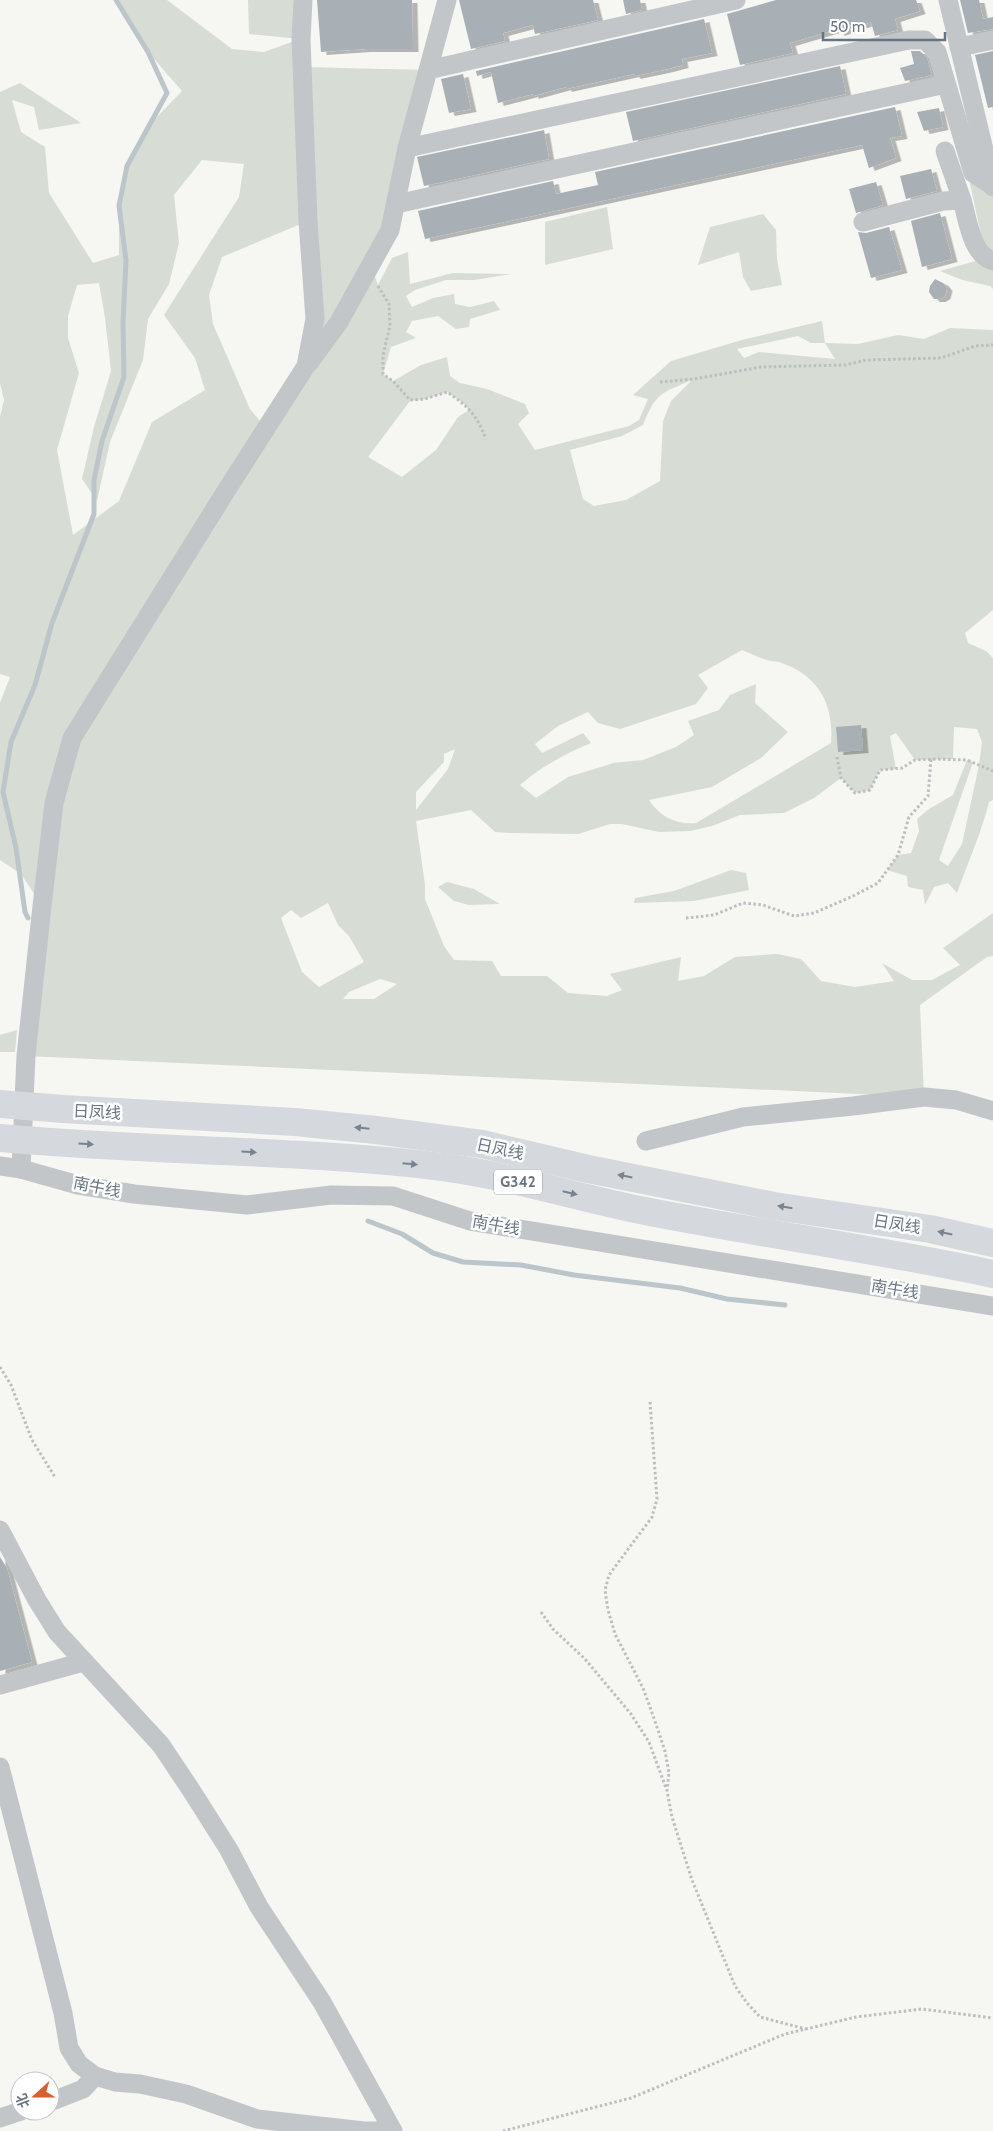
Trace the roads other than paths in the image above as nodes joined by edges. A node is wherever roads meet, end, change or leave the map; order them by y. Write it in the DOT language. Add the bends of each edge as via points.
graph roads {
  1 [pos="303,0"];
  2 [pos="447,0"];
  3 [pos="736,0"];
  4 [pos="948,0"];
  5 [pos="993,40"];
  6 [pos="959,47"];
  7 [pos="428,70"];
  8 [pos="946,84"];
  9 [pos="407,148"];
  10 [pos="945,151"];
  11 [pos="993,187"];
  12 [pos="962,200"];
  13 [pos="396,204"];
  14 [pos="863,222"];
  15 [pos="993,261"];
  16 [pos="306,366"];
  17 [pos="5,1104"];
  18 [pos="990,1107"];
  19 [pos="4,1138"];
  20 [pos="646,1141"];
  21 [pos="0,1166"];
  22 [pos="21,1169"];
  23 [pos="993,1243"];
  24 [pos="993,1274"];
  25 [pos="993,1306"];
  26 [pos="0,1530"];
  27 [pos="83,1662"];
  28 [pos="0,1685"];
  29 [pos="0,1766"];
  30 [pos="95,2076"];
  31 [pos="60,2098"];
  32 [pos="393,2131"];
  1 -- 16 [label="street" via="301,39 315,319"];
  2 -- 7 [label="street"];
  3 -- 7 [label="street"];
  4 -- 6 [label="street"];
  5 -- 6 [label="street"];
  6 -- 11 [label="street"];
  7 -- 9 [label="street"];
  8 -- 9 [label="street" via="937,52 925,40 909,40"];
  8 -- 11 [label="street" via="973,173"];
  8 -- 13 [label="street"];
  9 -- 13 [label="street"];
  10 -- 12 [label="street"];
  12 -- 14 [label="street" via="943,201"];
  12 -- 15 [label="street" via="975,245"];
  13 -- 16 [label="street" via="390,230 340,322"];
  16 -- 22 [label="street" via="72,738 54,803 26,1056"];
  23 -- 17 [label="highway, 日凤线 / G342, one-way" via="764,1204 482,1144 295,1122"];
  18 -- 20 [label="street" via="924,1097 743,1117"];
  19 -- 24 [label="highway, 日凤线 / G342, one-way" via="315,1155 446,1167 643,1211"];
  21 -- 22 [label="street, 南牛线"];
  22 -- 25 [label="street, 南牛线" via="78,1185 134,1194 247,1205 331,1196 393,1196 470,1221"];
  26 -- 27 [label="street" via="57,1632"];
  27 -- 28 [label="street"];
  27 -- 32 [label="street" via="161,1745 188,1785 229,1850 259,1907 322,2002"];
  29 -- 30 [label="street" via="69,2048 79,2064"];
  30 -- 31 [label="street" via="83,2089"];
  30 -- 32 [label="street" via="186,2094 257,2119 364,2131"];
}
